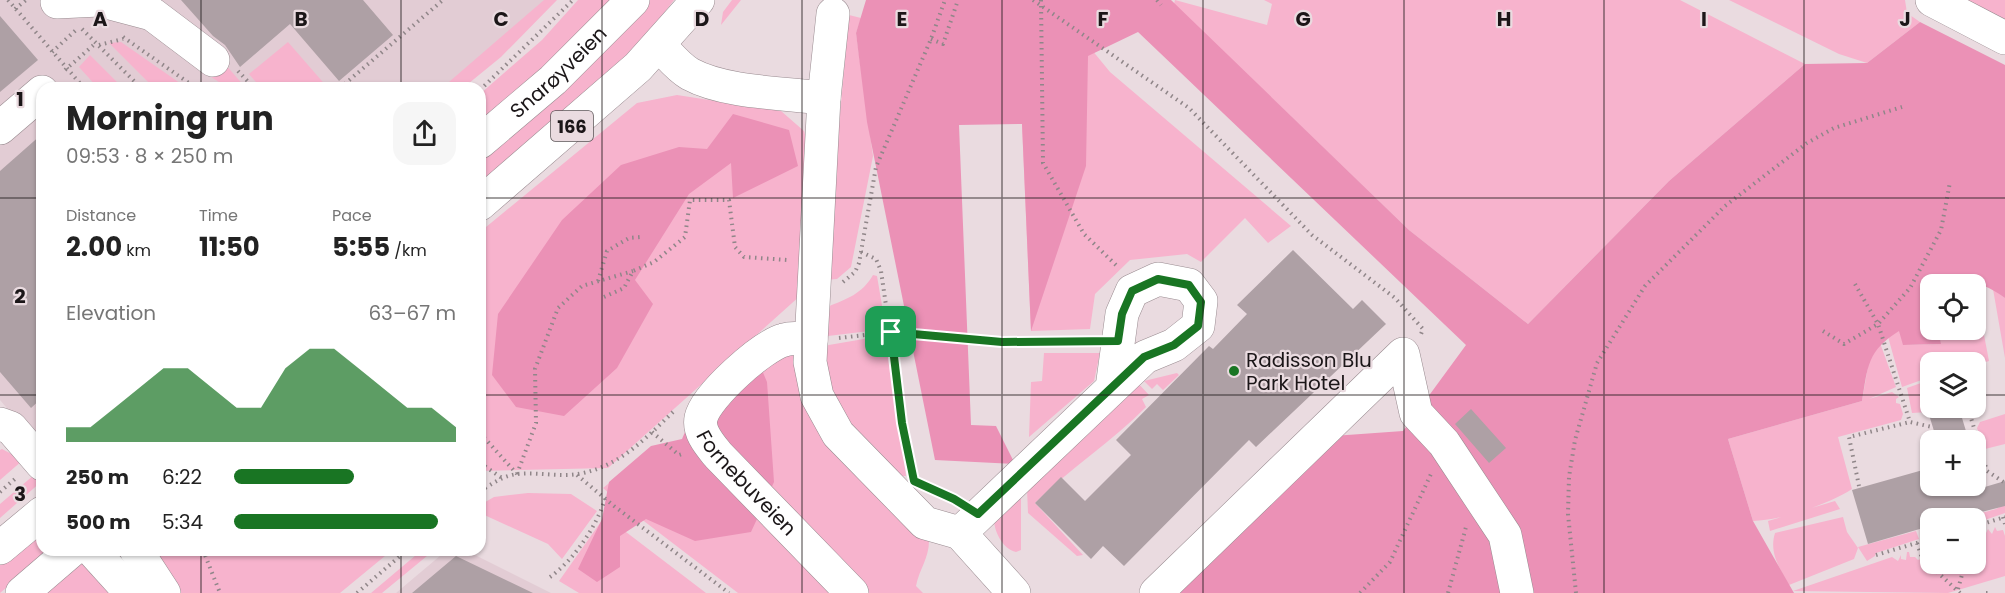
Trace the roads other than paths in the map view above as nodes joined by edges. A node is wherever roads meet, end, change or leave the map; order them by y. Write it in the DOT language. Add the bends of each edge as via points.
graph roads {
  1 [pos="633,0"];
  2 [pos="698,0"];
  3 [pos="1932,0"];
  4 [pos="41,1"];
  5 [pos="833,14"];
  6 [pos="2005,38"];
  7 [pos="659,45"];
  8 [pos="213,60"];
  9 [pos="36,97"];
  10 [pos="824,98"];
  11 [pos="0,128"];
  12 [pos="486,137"];
  13 [pos="486,199"];
  14 [pos="811,340"];
  15 [pos="1112,388"];
  16 [pos="0,424"];
  17 [pos="36,457"];
  18 [pos="36,518"];
  19 [pos="969,524"];
  20 [pos="0,548"];
  21 [pos="65,556"];
  22 [pos="97,556"];
  23 [pos="139,556"];
  24 [pos="22,593"];
  25 [pos="131,593"];
  26 [pos="164,593"];
  27 [pos="852,593"];
  28 [pos="1014,593"];
  29 [pos="1156,593"];
  30 [pos="1518,593"];
  1 -- 12 [label="street, Snarøyveien / 166" via="553,80"];
  2 -- 7 [label="street, 166"];
  3 -- 6 [label="street"];
  4 -- 8 [label="street" via="99,0 152,14"];
  5 -- 10 [label="street"];
  7 -- 10 [label="street" via="683,69 703,80"];
  7 -- 13 [label="street, 166" via="592,109"];
  9 -- 11 [label="street"];
  10 -- 14 [label="street"];
  14 -- 19 [label="street" via="810,362 817,396 838,434 925,523"];
  14 -- 27 [label="street, Fornebuveien" via="786,339 758,355 706,407 701,422 703,434 718,455"];
  15 -- 15 [label="street" via="1144,357 1174,345 1198,326 1201,302 1189,285 1158,279 1134,290 1122,314"];
  15 -- 19 [label="street"];
  16 -- 17 [label="street" via="11,428"];
  18 -- 20 [label="street"];
  19 -- 28 [label="street"];
  21 -- 24 [label="street"];
  22 -- 25 [label="street"];
  23 -- 26 [label="street"];
  29 -- 30 [label="street" via="1403,354 1416,413 1444,443 1504,535"];
}
